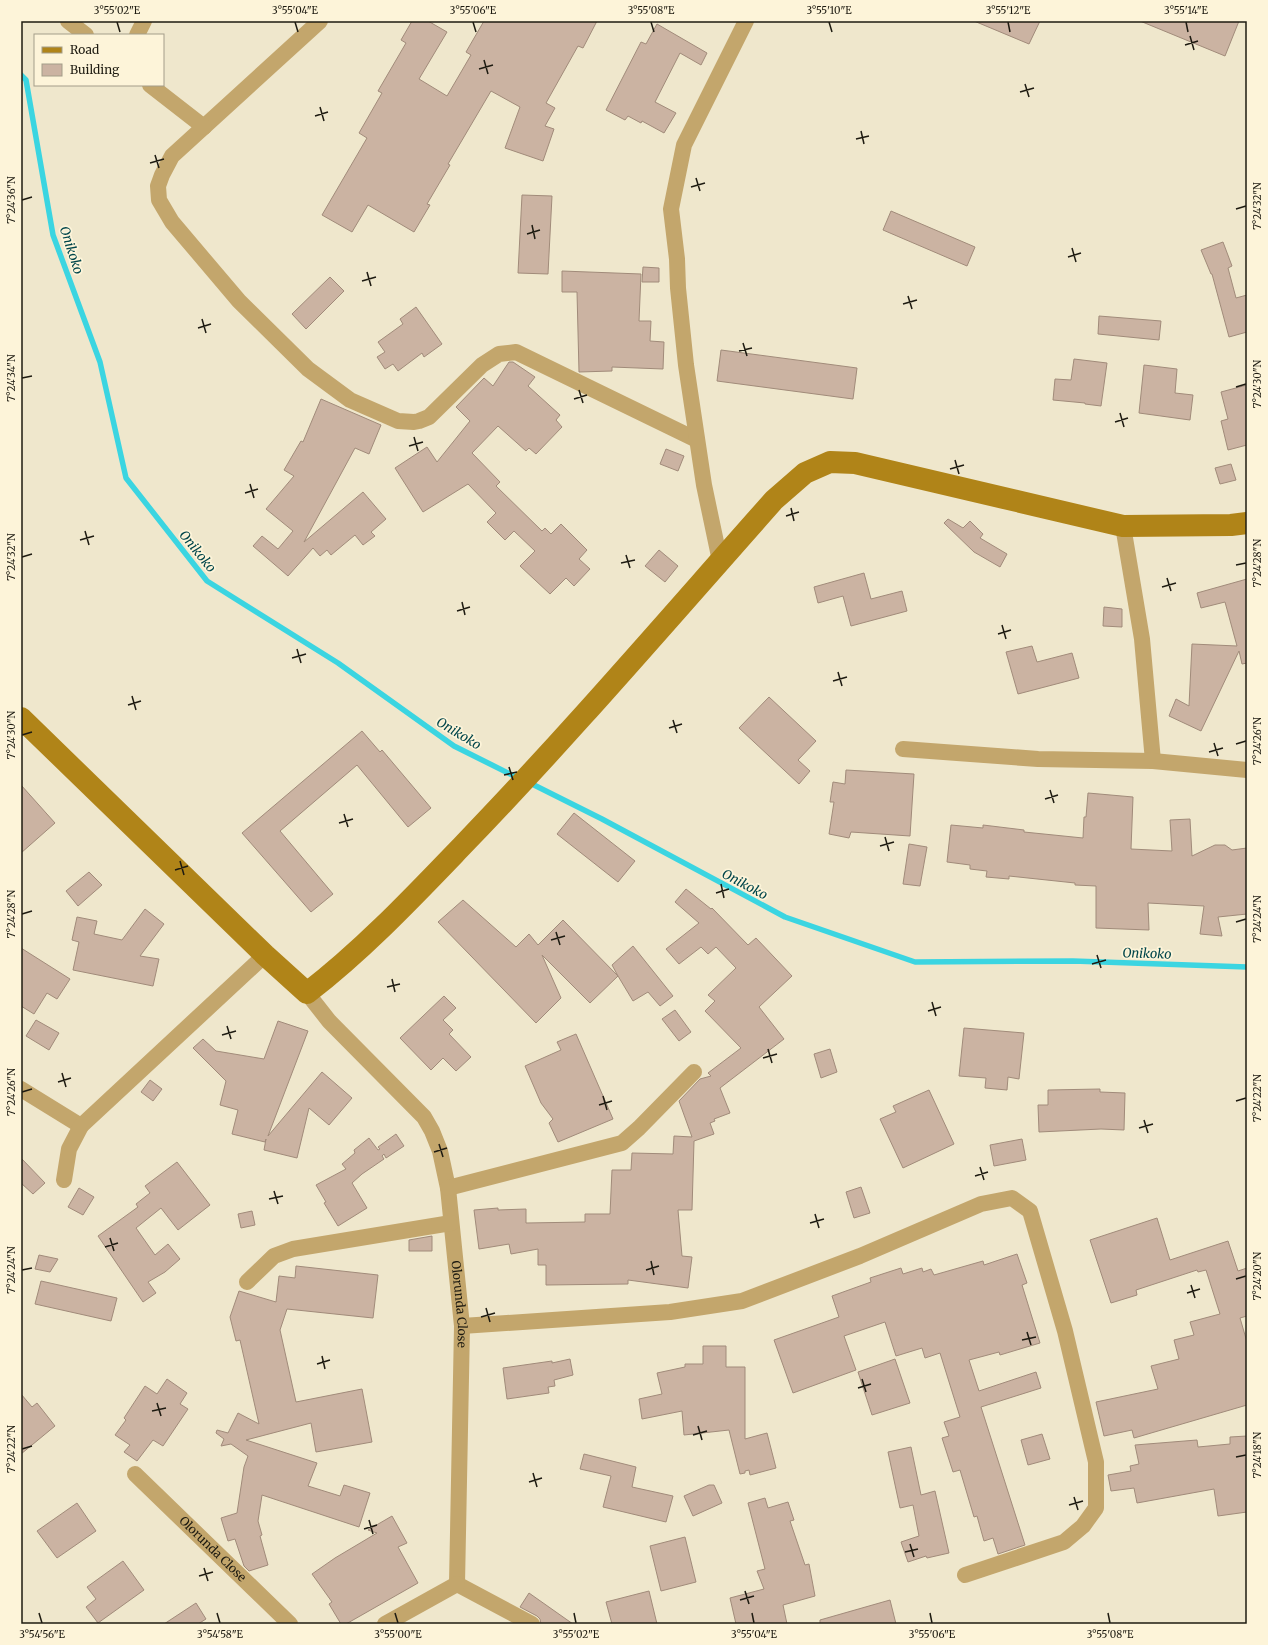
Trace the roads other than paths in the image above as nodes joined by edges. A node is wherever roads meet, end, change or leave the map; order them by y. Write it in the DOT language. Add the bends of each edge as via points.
graph roads {
  1 [pos="68,21"];
  2 [pos="144,21"];
  3 [pos="320,21"];
  4 [pos="746,21"];
  5 [pos="85,34"];
  6 [pos="138,34"];
  7 [pos="151,86"];
  8 [pos="204,127"];
  9 [pos="697,440"];
  10 [pos="1247,523"];
  11 [pos="1123,526"];
  12 [pos="720,561"];
  13 [pos="21,718"];
  14 [pos="903,749"];
  15 [pos="1153,761"];
  16 [pos="1247,770"];
  17 [pos="265,955"];
  18 [pos="307,994"];
  19 [pos="694,1072"];
  20 [pos="21,1089"];
  21 [pos="81,1126"];
  22 [pos="64,1180"];
  23 [pos="448,1188"];
  24 [pos="451,1223"];
  25 [pos="247,1282"];
  26 [pos="462,1326"];
  27 [pos="135,1474"];
  28 [pos="965,1575"];
  29 [pos="457,1584"];
  30 [pos="290,1624"];
  31 [pos="384,1624"];
  32 [pos="532,1624"];
  1 -- 5 [label="street"];
  2 -- 6 [label="street"];
  3 -- 8 [label="street"];
  4 -- 9 [label="street" via="684,145 671,209 686,365"];
  7 -- 8 [label="street"];
  8 -- 9 [label="street" via="172,156 158,186 159,200 172,222 239,301 308,369 350,400 398,422 419,421 429,417 482,365 499,354 516,352"];
  9 -- 12 [label="street"];
  10 -- 11 [label="main road"];
  11 -- 12 [label="main road" via="855,463 830,462 805,473 774,500"];
  11 -- 15 [label="street" via="1142,639"];
  12 -- 18 [label="main road" via="508,798 412,897"];
  13 -- 17 [label="main road"];
  14 -- 15 [label="street" via="1038,759"];
  15 -- 16 [label="street"];
  17 -- 18 [label="main road"];
  17 -- 21 [label="street"];
  18 -- 23 [label="street, Olorunda Close" via="329,1021 424,1116 440,1151"];
  19 -- 23 [label="street" via="622,1142"];
  20 -- 21 [label="street"];
  21 -- 22 [label="street" via="69,1148"];
  23 -- 24 [label="street, Olorunda Close"];
  24 -- 25 [label="street" via="293,1249 274,1256"];
  24 -- 26 [label="street, Olorunda Close"];
  26 -- 28 [label="street" via="670,1312 742,1301 860,1256 981,1204 1012,1198 1030,1211 1065,1331 1096,1462 1096,1508 1083,1526 1064,1542"];
  26 -- 29 [label="street, Olorunda Close"];
  27 -- 30 [label="street, Olorunda Close"];
  29 -- 31 [label="street"];
  29 -- 32 [label="street"];
}
